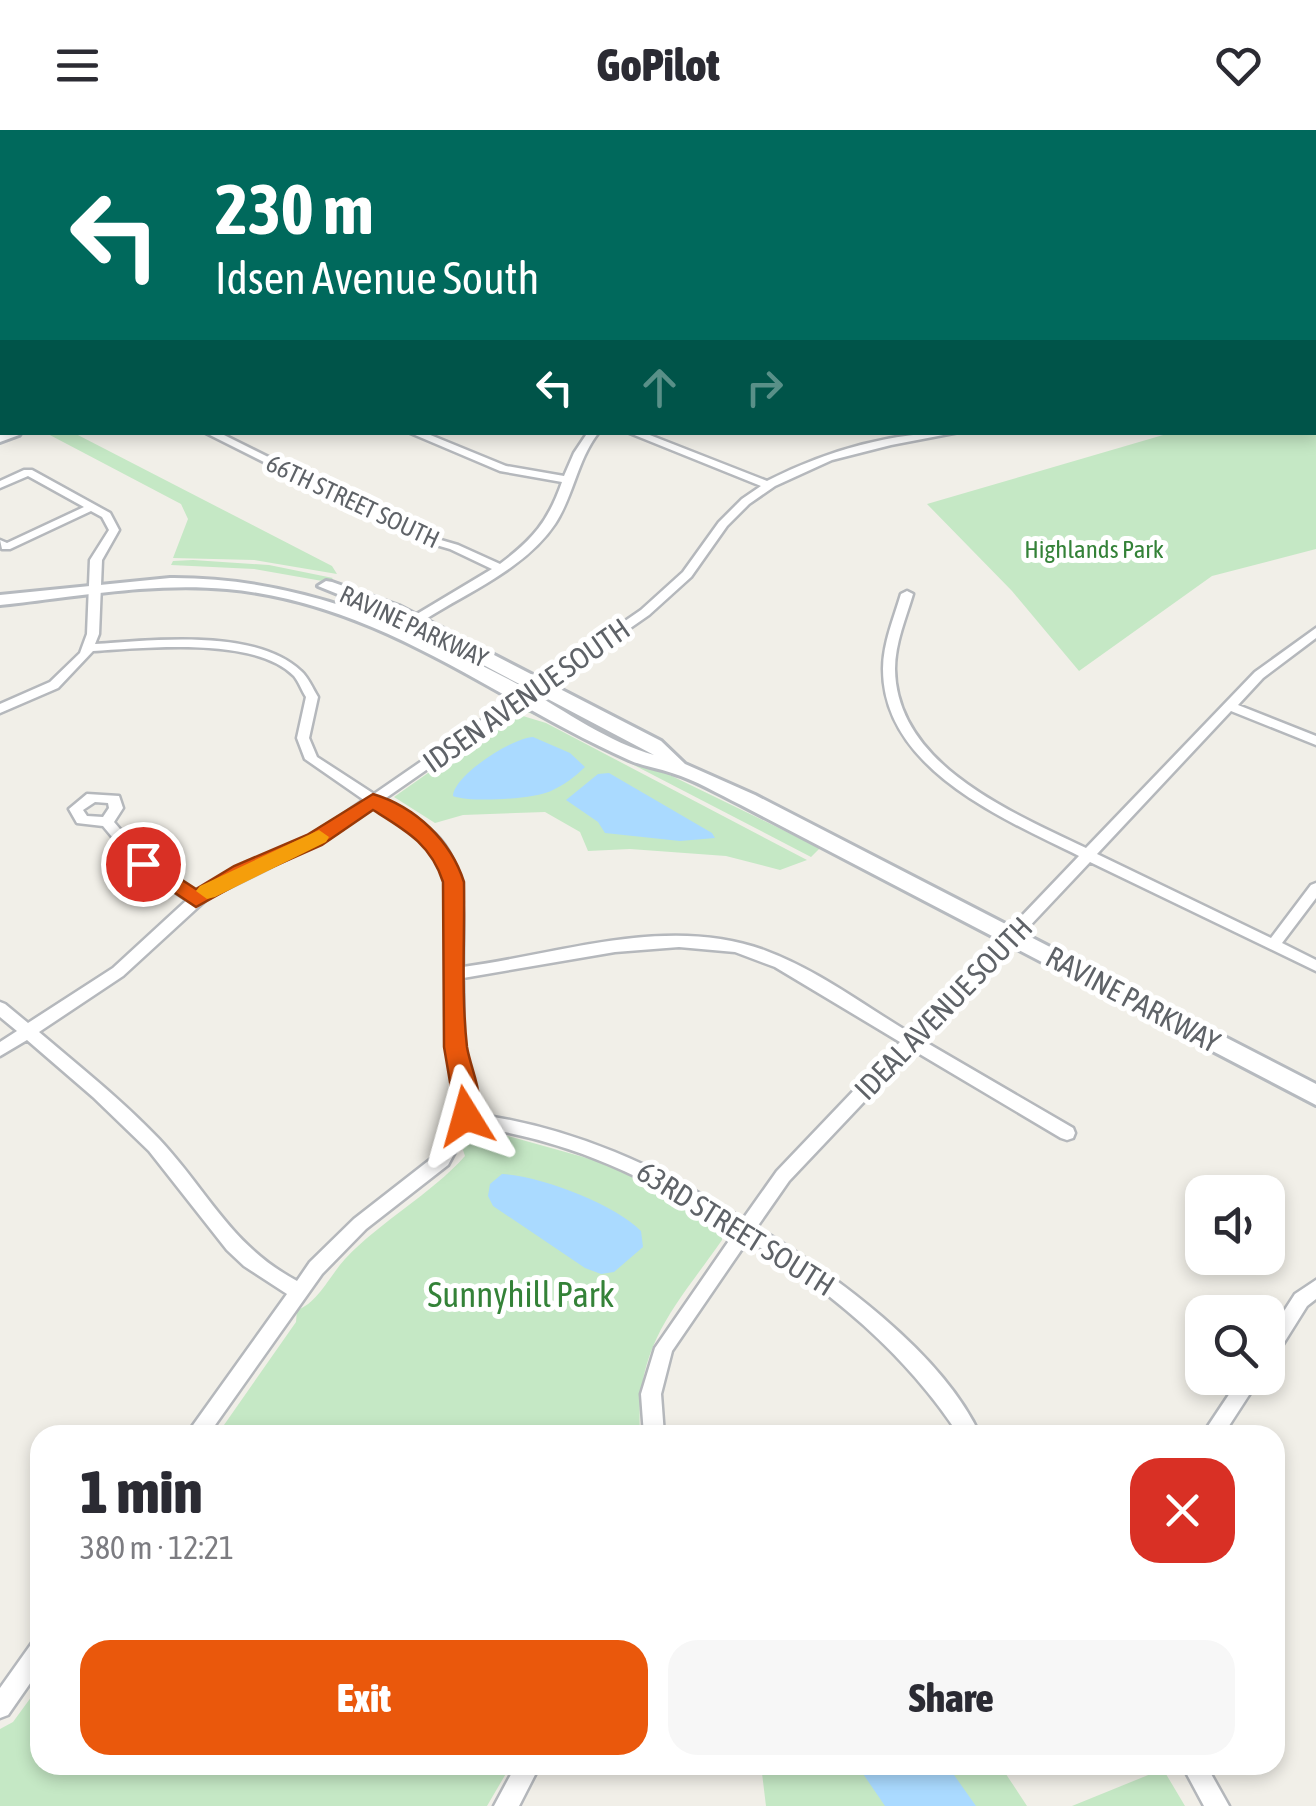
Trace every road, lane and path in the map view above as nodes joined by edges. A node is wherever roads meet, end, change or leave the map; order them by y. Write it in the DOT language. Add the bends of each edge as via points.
graph roads {
  1 [pos="216,435"];
  2 [pos="420,435"];
  3 [pos="592,435"];
  4 [pos="640,435"];
  5 [pos="938,435"];
  6 [pos="566,480"];
  7 [pos="0,485"];
  8 [pos="767,485"];
  9 [pos="92,507"];
  10 [pos="0,544"];
  11 [pos="498,567"];
  12 [pos="95,582"];
  13 [pos="0,588"];
  14 [pos="907,594"];
  15 [pos="0,600"];
  16 [pos="405,626"];
  17 [pos="1316,632"];
  18 [pos="89,648"];
  19 [pos="532,692"];
  20 [pos="1229,706"];
  21 [pos="0,710"];
  22 [pos="1316,741"];
  23 [pos="373,800"];
  24 [pos="107,822"];
  25 [pos="1088,856"];
  26 [pos="1316,888"];
  27 [pos="196,899"];
  28 [pos="1012,936"];
  29 [pos="1273,945"];
  30 [pos="1316,966"];
  31 [pos="455,974"];
  32 [pos="0,1008"];
  33 [pos="28,1032"];
  34 [pos="912,1042"];
  35 [pos="0,1050"];
  36 [pos="1316,1095"];
  37 [pos="465,1119"];
  38 [pos="1067,1133"];
  39 [pos="745,1229"];
  40 [pos="1316,1288"];
  41 [pos="298,1291"];
  42 [pos="1285,1325"];
  43 [pos="1239,1395"];
  44 [pos="203,1425"];
  45 [pos="654,1425"];
  46 [pos="963,1425"];
  47 [pos="1219,1425"];
  48 [pos="30,1665"];
  49 [pos="0,1707"];
  50 [pos="523,1775"];
  51 [pos="1198,1775"];
  52 [pos="506,1806"];
  53 [pos="1217,1806"];
  1 -- 11 [label="street, 66TH STREET SOUTH" via="423,538"];
  2 -- 6 [label="street" via="493,466"];
  3 -- 6 [label="street"];
  4 -- 8 [label="street"];
  5 -- 8 [label="street, IDSEN AVENUE SOUTH" via="835,455"];
  6 -- 11 [label="street" via="548,526"];
  7 -- 9 [label="street" via="28,472"];
  8 -- 19 [label="street, IDSEN AVENUE SOUTH" via="722,524 667,596"];
  9 -- 10 [label="street" via="6,547"];
  9 -- 12 [label="street" via="114,530 96,559"];
  11 -- 16 [label="street"];
  12 -- 13 [label="street, RAVINE PARKWAY"];
  12 -- 15 [label="street, RAVINE PARKWAY"];
  12 -- 16 [label="street, RAVINE PARKWAY" via="259,587"];
  12 -- 18 [label="street"];
  14 -- 25 [label="street" via="888,672 910,732 969,793"];
  16 -- 19 [label="street, RAVINE PARKWAY"];
  17 -- 20 [label="street, IDEAL AVENUE SOUTH" via="1272,662"];
  18 -- 21 [label="street" via="54,685"];
  18 -- 23 [label="street" via="205,644 283,662 311,694 303,736 310,759"];
  19 -- 23 [label="street, IDSEN AVENUE SOUTH"];
  19 -- 28 [label="street, RAVINE PARKWAY" via="654,745 682,769"];
  20 -- 22 [label="street"];
  20 -- 25 [label="street, IDEAL AVENUE SOUTH"];
  23 -- 27 [label="street, IDSEN AVENUE SOUTH" via="314,840"];
  23 -- 31 [label="street" via="425,833 449,863"];
  24 -- 27 [label="street" via="140,862"];
  25 -- 28 [label="street, IDEAL AVENUE SOUTH"];
  25 -- 29 [label="street"];
  26 -- 29 [label="street"];
  27 -- 33 [label="street, IDSEN AVENUE SOUTH" via="125,966"];
  28 -- 34 [label="street, IDEAL AVENUE SOUTH"];
  28 -- 36 [label="street, RAVINE PARKWAY"];
  29 -- 30 [label="street"];
  31 -- 34 [label="street" via="585,950 728,945 782,964"];
  31 -- 37 [label="street"];
  32 -- 33 [label="street"];
  33 -- 35 [label="street, IDSEN AVENUE SOUTH"];
  33 -- 41 [label="street" via="154,1146 237,1252"];
  34 -- 38 [label="street"];
  34 -- 39 [label="street, IDEAL AVENUE SOUTH" via="792,1165"];
  37 -- 39 [label="street, 63RD STREET SOUTH" via="619,1157"];
  37 -- 41 [label="street" via="442,1160 360,1224"];
  39 -- 45 [label="street, IDEAL AVENUE SOUTH" via="664,1348 652,1387"];
  39 -- 46 [label="street, 63RD STREET SOUTH" via="888,1331"];
  40 -- 42 [label="street"];
  41 -- 44 [label="street"];
  43 -- 47 [label="street"];
  48 -- 49 [label="street"];
  50 -- 52 [label="street"];
  51 -- 53 [label="street"];
}
